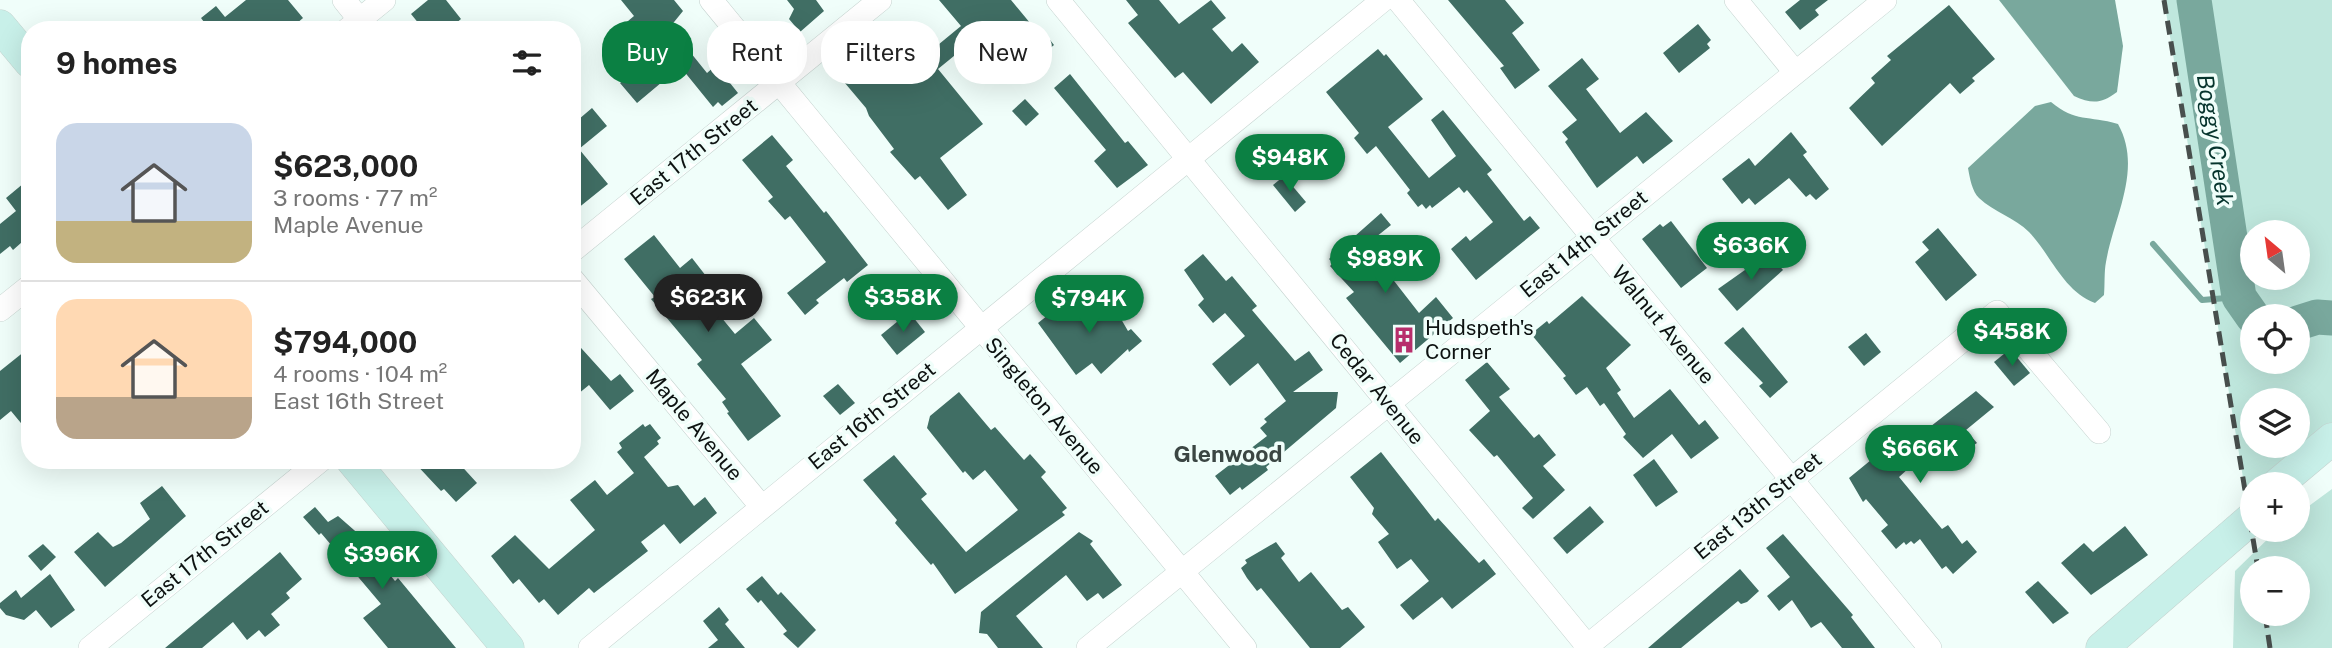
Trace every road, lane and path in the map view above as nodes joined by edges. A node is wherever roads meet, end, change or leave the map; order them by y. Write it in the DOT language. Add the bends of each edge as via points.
graph roads {
  1 [pos="344,0"];
  2 [pos="384,0"];
  3 [pos="711,0"];
  4 [pos="880,0"];
  5 [pos="1059,0"];
  6 [pos="1383,0"];
  7 [pos="1398,0"];
  8 [pos="1736,0"];
  9 [pos="1885,0"];
  10 [pos="355,21"];
  11 [pos="363,21"];
  12 [pos="729,21"];
  13 [pos="0,26"];
  14 [pos="21,51"];
  15 [pos="807,60"];
  16 [pos="1795,72"];
  17 [pos="778,84"];
  18 [pos="782,84"];
  19 [pos="1189,158"];
  20 [pos="1591,237"];
  21 [pos="581,244"];
  22 [pos="581,290"];
  23 [pos="21,293"];
  24 [pos="0,310"];
  25 [pos="980,328"];
  26 [pos="1389,404"];
  27 [pos="2098,432"];
  28 [pos="2332,439"];
  29 [pos="2332,466"];
  30 [pos="310,469"];
  31 [pos="359,469"];
  32 [pos="2293,472"];
  33 [pos="1791,478"];
  34 [pos="2310,483"];
  35 [pos="761,506"];
  36 [pos="2240,528"];
  37 [pos="1183,571"];
  38 [pos="1587,647"];
  39 [pos="90,648"];
  40 [pos="508,648"];
  41 [pos="590,648"];
  42 [pos="1088,648"];
  43 [pos="1245,648"];
  44 [pos="1930,648"];
  45 [pos="2103,648"];
  1 -- 10 [label="street"];
  2 -- 11 [label="street"];
  3 -- 12 [label="street, Singleton Avenue"];
  4 -- 15 [label="street, East 17th Street"];
  5 -- 19 [label="street, Cedar Avenue"];
  6 -- 19 [label="street, East 16th Street"];
  7 -- 20 [label="street, Walnut Avenue"];
  8 -- 16 [label="street"];
  9 -- 16 [label="street, East 14th Street"];
  13 -- 14 [label="street"];
  16 -- 20 [label="street, East 14th Street"];
  17 -- 21 [label="street, East 17th Street"];
  18 -- 25 [label="street, Singleton Avenue"];
  19 -- 25 [label="street, East 16th Street"];
  19 -- 26 [label="street, Cedar Avenue"];
  20 -- 26 [label="street, East 14th Street"];
  20 -- 33 [label="street, Walnut Avenue"];
  22 -- 35 [label="street, Maple Avenue"];
  23 -- 24 [label="street"];
  25 -- 35 [label="street, East 16th Street"];
  25 -- 37 [label="street, Singleton Avenue"];
  26 -- 37 [label="street, East 14th Street"];
  26 -- 38 [label="street, Cedar Avenue"];
  27 -- 33 [label="street, East 13th Street" via="1997,312"];
  28 -- 32 [label="street"];
  29 -- 34 [label="street"];
  30 -- 39 [label="street, East 17th Street"];
  31 -- 40 [label="street"];
  33 -- 38 [label="street, East 13th Street"];
  33 -- 44 [label="street, Walnut Avenue"];
  35 -- 41 [label="street, East 16th Street"];
  36 -- 45 [label="street"];
  37 -- 42 [label="street, East 14th Street"];
  37 -- 43 [label="street, Singleton Avenue"];
}
